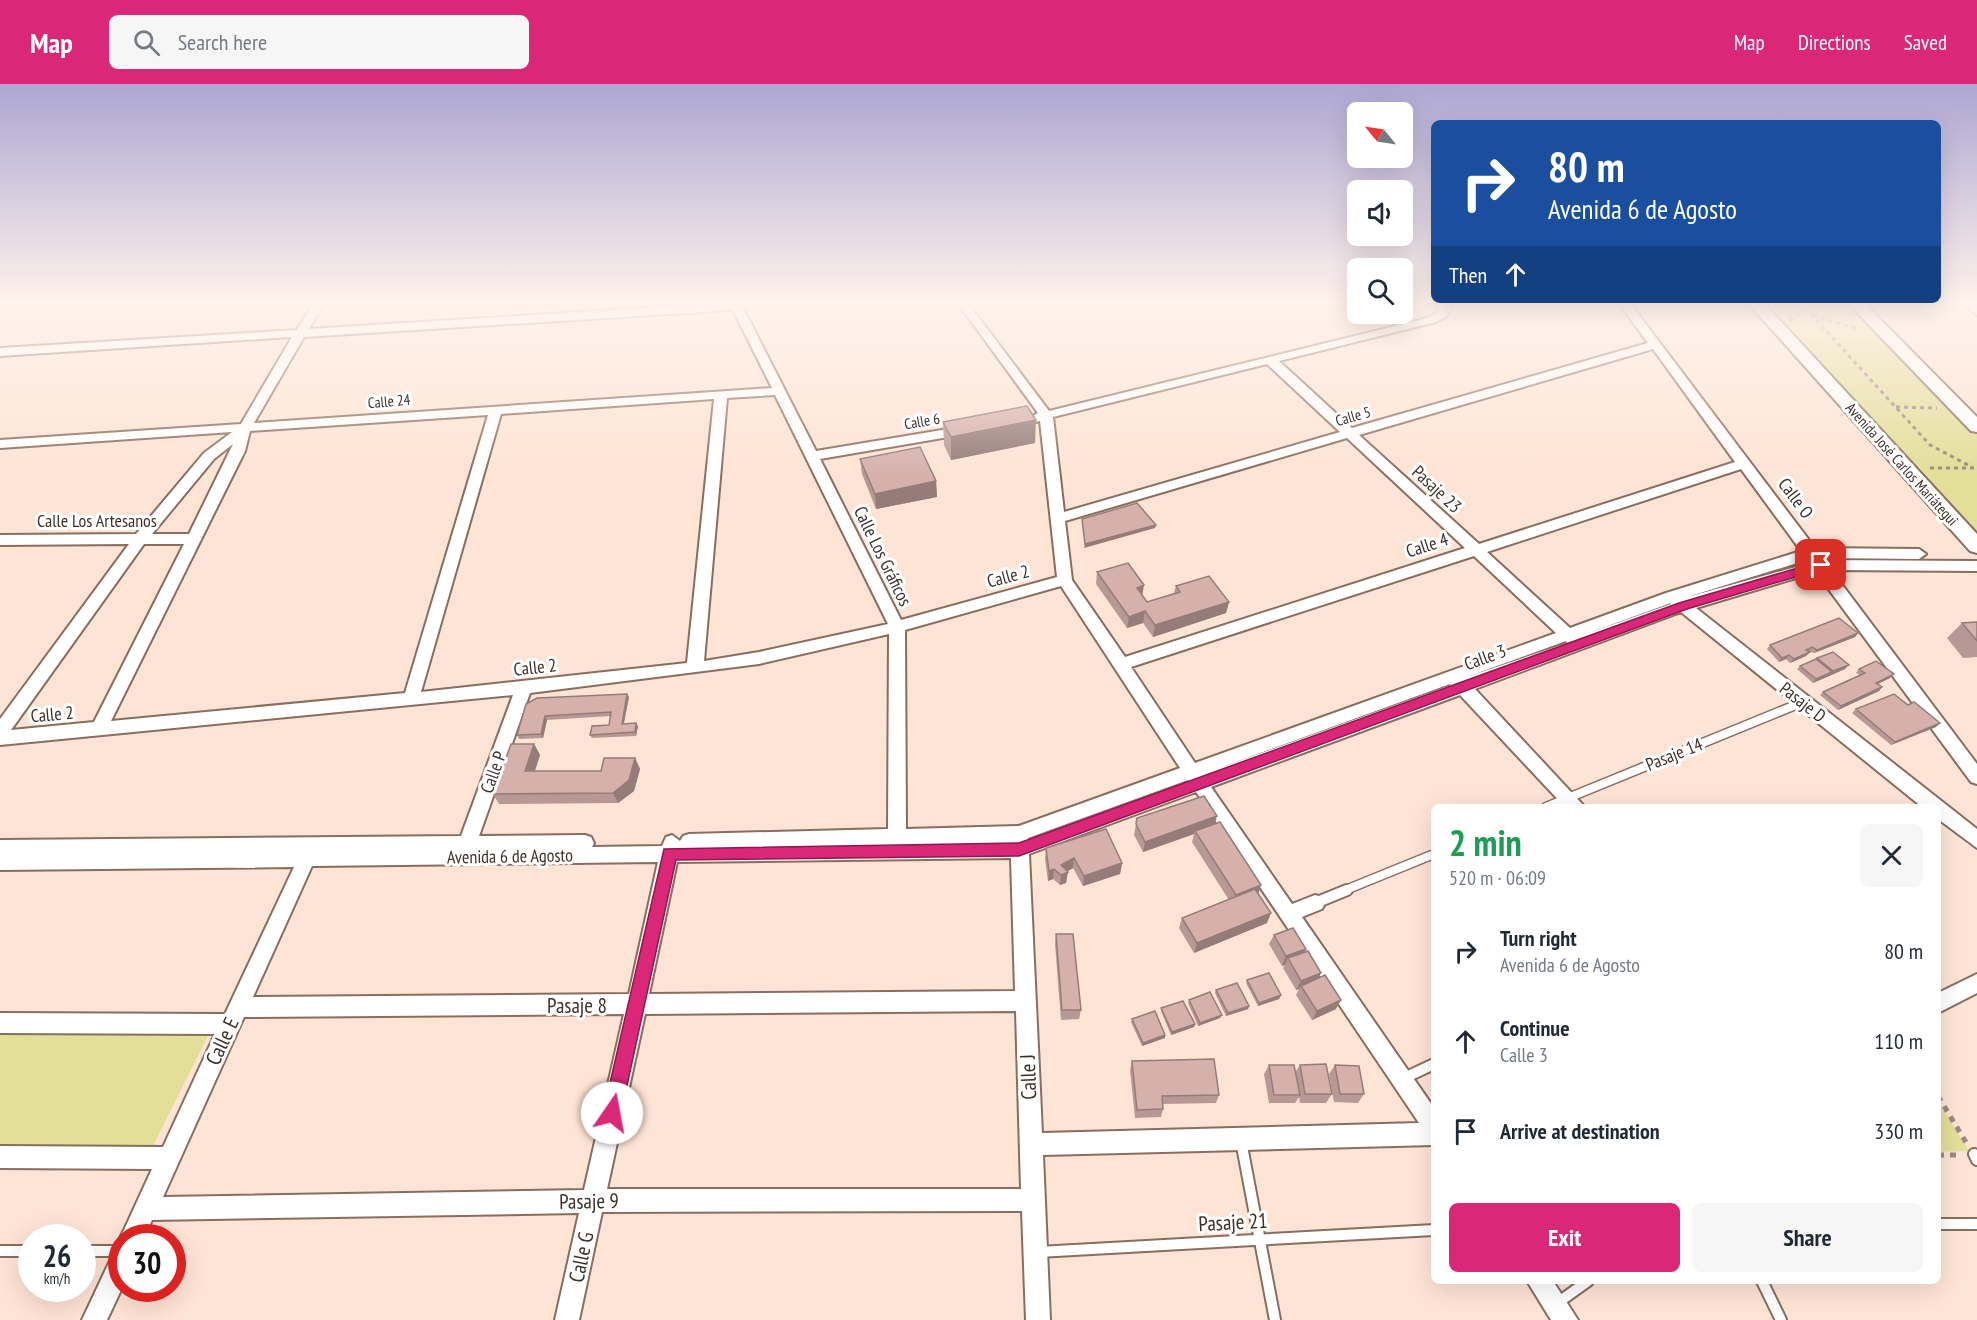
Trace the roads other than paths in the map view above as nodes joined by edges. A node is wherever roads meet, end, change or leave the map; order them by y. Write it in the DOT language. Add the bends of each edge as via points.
graph roads {
  1 [pos="284,360"];
  2 [pos="764,360"];
  3 [pos="1005,360"];
  4 [pos="1276,360"];
  5 [pos="1603,360"];
  6 [pos="1668,360"];
  7 [pos="1807,360"];
  8 [pos="1911,360"];
  9 [pos="1271,361"];
  10 [pos="780,391"];
  11 [pos="721,393"];
  12 [pos="496,409"];
  13 [pos="1046,416"];
  14 [pos="1022,420"];
  15 [pos="1977,427"];
  16 [pos="976,428"];
  17 [pos="244,429"];
  18 [pos="1351,434"];
  19 [pos="0,444"];
  20 [pos="813,456"];
  21 [pos="1745,463"];
  22 [pos="1059,518"];
  23 [pos="140,539"];
  24 [pos="195,539"];
  25 [pos="0,540"];
  26 [pos="1977,546"];
  27 [pos="1476,550"];
  28 [pos="1977,555"];
  29 [pos="1817,559"];
  30 [pos="1977,566"];
  31 [pos="1065,580"];
  32 [pos="1677,602"];
  33 [pos="897,627"];
  34 [pos="1573,640"];
  35 [pos="1120,664"];
  36 [pos="696,669"];
  37 [pos="1457,681"];
  38 [pos="525,688"];
  39 [pos="411,699"];
  40 [pos="1803,702"];
  41 [pos="99,729"];
  42 [pos="0,732"];
  43 [pos="0,738"];
  44 [pos="1195,777"];
  45 [pos="1977,777"];
  46 [pos="1572,802"];
  47 [pos="1929,804"];
  48 [pos="1941,814"];
  49 [pos="1977,840"];
  50 [pos="1019,842"];
  51 [pos="897,844"];
  52 [pos="0,848"];
  53 [pos="671,848"];
  54 [pos="465,850"];
  55 [pos="310,852"];
  56 [pos="1431,855"];
  57 [pos="0,862"];
  58 [pos="1315,903"];
  59 [pos="1289,914"];
  60 [pos="1977,983"];
  61 [pos="1025,1001"];
  62 [pos="1941,1001"];
  63 [pos="636,1004"];
  64 [pos="234,1015"];
  65 [pos="0,1023"];
  66 [pos="1431,1065"];
  67 [pos="1402,1079"];
  68 [pos="1431,1122"];
  69 [pos="1431,1134"];
  70 [pos="1240,1139"];
  71 [pos="1031,1144"];
  72 [pos="0,1157"];
  73 [pos="168,1158"];
  74 [pos="1033,1200"];
  75 [pos="594,1201"];
  76 [pos="145,1209"];
  77 [pos="138,1224"];
  78 [pos="1941,1224"];
  79 [pos="1977,1224"];
  80 [pos="1431,1230"];
  81 [pos="1260,1240"];
  82 [pos="0,1251"];
  83 [pos="18,1251"];
  84 [pos="1035,1253"];
  85 [pos="1541,1284"];
  86 [pos="1585,1284"];
  87 [pos="1763,1284"];
  88 [pos="108,1290"];
  89 [pos="1561,1312"];
  90 [pos="94,1320"];
  91 [pos="567,1320"];
  92 [pos="1038,1320"];
  93 [pos="1275,1320"];
  94 [pos="1781,1320"];
  1 -- 17 [label="street"];
  2 -- 10 [label="street, Calle Los Gráficos"];
  3 -- 13 [label="street"];
  4 -- 9 [label="street"];
  5 -- 18 [label="street, Calle 5"];
  6 -- 21 [label="street, Calle O"];
  7 -- 26 [label="street, Avenida José Carlos Mariátegui"];
  8 -- 15 [label="street"];
  9 -- 13 [label="street"];
  9 -- 18 [label="street, Pasaje 23"];
  10 -- 11 [label="street, Calle 24"];
  10 -- 20 [label="street, Calle Los Gráficos"];
  11 -- 12 [label="street, Calle 24"];
  11 -- 36 [label="street"];
  12 -- 17 [label="street, Calle 24"];
  12 -- 39 [label="street"];
  13 -- 14 [label="street"];
  13 -- 22 [label="street"];
  16 -- 20 [label="street, Calle 6"];
  17 -- 19 [label="street, Calle 24"];
  17 -- 23 [label="street" via="209,456"];
  17 -- 24 [label="street" via="238,451"];
  18 -- 22 [label="street, Calle 5"];
  18 -- 27 [label="street, Pasaje 23"];
  20 -- 33 [label="street, Calle Los Gráficos"];
  21 -- 27 [label="street, Calle 4"];
  21 -- 29 [label="street, Calle O"];
  22 -- 31 [label="street"];
  23 -- 24 [label="street, Calle Los Artesanos"];
  23 -- 25 [label="street, Calle Los Artesanos"];
  23 -- 42 [label="street"];
  24 -- 41 [label="street"];
  27 -- 34 [label="street, Pasaje 23"];
  27 -- 35 [label="street, Calle 4"];
  28 -- 29 [label="street, Calle 3"];
  29 -- 30 [label="street, Calle 3"];
  29 -- 32 [label="street, Calle 3"];
  29 -- 45 [label="street, Calle O"];
  31 -- 33 [label="street, Calle 2"];
  31 -- 35 [label="street"];
  32 -- 34 [label="street, Calle 3"];
  32 -- 40 [label="street, Pasaje D"];
  33 -- 36 [label="street, Calle 2"];
  33 -- 51 [label="street, Calle Los Gráficos"];
  34 -- 37 [label="street, Calle 3"];
  35 -- 44 [label="street"];
  36 -- 38 [label="street, Calle 2"];
  37 -- 44 [label="street, Calle 3"];
  37 -- 46 [label="street"];
  38 -- 39 [label="street, Calle 2"];
  38 -- 54 [label="street, Calle P"];
  39 -- 41 [label="street, Calle 2"];
  40 -- 46 [label="lane, Pasaje 14"];
  40 -- 47 [label="street, Pasaje D"];
  41 -- 43 [label="street, Calle 2"];
  44 -- 50 [label="street, Calle 3"];
  44 -- 59 [label="street"];
  48 -- 49 [label="street, Pasaje D"];
  50 -- 51 [label="street, Avenida 6 de Agosto"];
  50 -- 61 [label="street, Calle J"];
  51 -- 53 [label="street, Avenida 6 de Agosto"];
  52 -- 55 [label="street, Avenida 6 de Agosto"];
  53 -- 54 [label="street, Avenida 6 de Agosto"];
  53 -- 63 [label="street, Calle G"];
  54 -- 55 [label="street, Avenida 6 de Agosto"];
  55 -- 57 [label="street, Avenida 6 de Agosto"];
  55 -- 64 [label="street, Calle E"];
  56 -- 58 [label="lane"];
  58 -- 59 [label="street"];
  59 -- 67 [label="street"];
  60 -- 62 [label="street"];
  61 -- 63 [label="street, Pasaje 8"];
  61 -- 71 [label="street, Calle J"];
  63 -- 64 [label="street, Pasaje 8"];
  63 -- 75 [label="street, Calle G"];
  64 -- 65 [label="street, Pasaje 8"];
  64 -- 73 [label="street, Calle E"];
  66 -- 67 [label="lane"];
  67 -- 68 [label="street"];
  69 -- 70 [label="street"];
  70 -- 71 [label="street"];
  70 -- 81 [label="lane"];
  71 -- 74 [label="street, Calle J"];
  72 -- 73 [label="street"];
  73 -- 76 [label="street, Calle E"];
  74 -- 75 [label="street, Pasaje 9"];
  74 -- 84 [label="street, Calle J"];
  75 -- 76 [label="street, Pasaje 9"];
  75 -- 91 [label="street, Calle G"];
  76 -- 77 [label="street, Calle E"];
  78 -- 79 [label="lane"];
  80 -- 81 [label="lane, Pasaje 21"];
  81 -- 84 [label="lane, Pasaje 21"];
  81 -- 93 [label="lane"];
  82 -- 83 [label="lane"];
  84 -- 92 [label="street, Calle J"];
  85 -- 89 [label="street"];
  86 -- 89 [label="lane"];
  87 -- 94 [label="lane"];
  88 -- 90 [label="street"];
}
